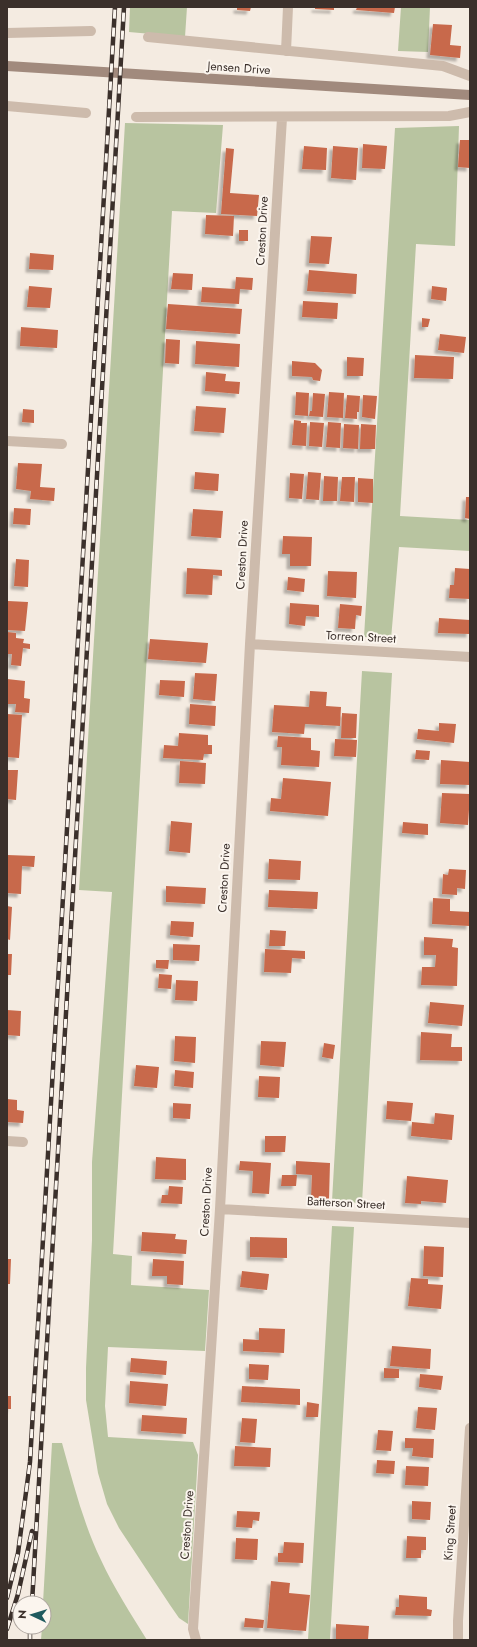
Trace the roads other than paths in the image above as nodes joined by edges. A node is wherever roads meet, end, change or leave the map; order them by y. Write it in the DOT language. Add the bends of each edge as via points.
graph roads {
  1 [pos="288,7"];
  2 [pos="91,31"];
  3 [pos="7,33"];
  4 [pos="148,37"];
  5 [pos="286,51"];
  6 [pos="7,66"];
  7 [pos="470,76"];
  8 [pos="470,95"];
  9 [pos="7,106"];
  10 [pos="470,112"];
  11 [pos="86,113"];
  12 [pos="136,117"];
  13 [pos="282,118"];
  14 [pos="7,441"];
  15 [pos="62,444"];
  16 [pos="250,644"];
  17 [pos="470,657"];
  18 [pos="7,1142"];
  19 [pos="23,1142"];
  20 [pos="220,1208"];
  21 [pos="470,1223"];
  22 [pos="470,1428"];
  23 [pos="196,1640"];
  24 [pos="458,1640"];
  1 -- 5 [label="street"];
  2 -- 3 [label="street"];
  4 -- 5 [label="street"];
  5 -- 7 [label="street" via="443,66"];
  6 -- 8 [label="main road, Jensen Drive"];
  9 -- 11 [label="street"];
  10 -- 13 [label="street" via="450,116"];
  12 -- 13 [label="street"];
  13 -- 16 [label="street, Creston Drive"];
  14 -- 15 [label="street"];
  16 -- 17 [label="street, Torreon Street"];
  16 -- 20 [label="street, Creston Drive"];
  18 -- 19 [label="street"];
  20 -- 21 [label="street, Batterson Street"];
  20 -- 23 [label="street, Creston Drive" via="193,1629"];
  22 -- 24 [label="street, King Street"];
}
